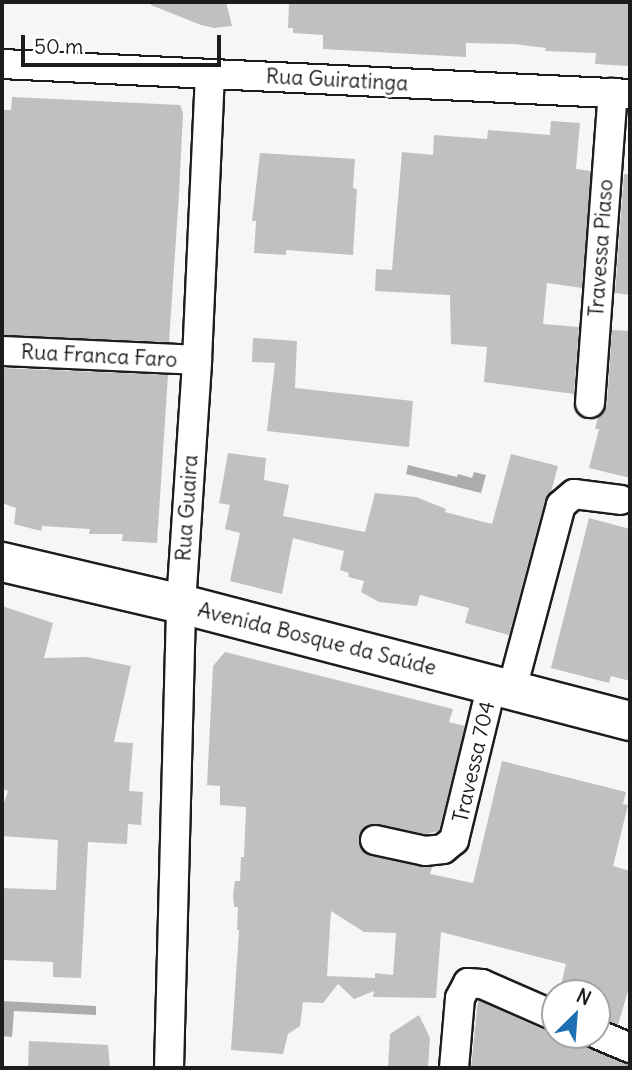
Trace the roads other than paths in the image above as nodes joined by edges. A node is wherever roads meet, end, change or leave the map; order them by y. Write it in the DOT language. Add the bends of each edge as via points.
graph roads {
  1 [pos="2,64"];
  2 [pos="210,75"];
  3 [pos="622,94"];
  4 [pos="2,351"];
  5 [pos="197,360"];
  6 [pos="590,403"];
  7 [pos="621,500"];
  8 [pos="2,562"];
  9 [pos="181,604"];
  10 [pos="502,687"];
  11 [pos="630,721"];
  12 [pos="375,840"];
  13 [pos="541,1010"];
  14 [pos="611,1040"];
  15 [pos="630,1048"];
  16 [pos="169,1068"];
  17 [pos="454,1068"];
  1 -- 2 [label="street, Rua Guiratinga"];
  2 -- 3 [label="street, Rua Guiratinga"];
  2 -- 5 [label="street, Rua Guaira"];
  3 -- 6 [label="street, Travessa Piaso"];
  4 -- 5 [label="street, Rua Franca Faro"];
  5 -- 9 [label="street, Rua Guaira"];
  7 -- 10 [label="street" via="574,494 561,505"];
  8 -- 9 [label="street, Avenida Bosque da Saúde"];
  9 -- 10 [label="street, Avenida Bosque da Saúde"];
  9 -- 16 [label="street, Rua Guaira"];
  10 -- 11 [label="street, Avenida Bosque da Saúde"];
  10 -- 12 [label="street, Travessa 704" via="454,840 443,849 425,851"];
  13 -- 17 [label="street" via="482,984 468,983 460,998"];
  14 -- 15 [label="street"];
}
